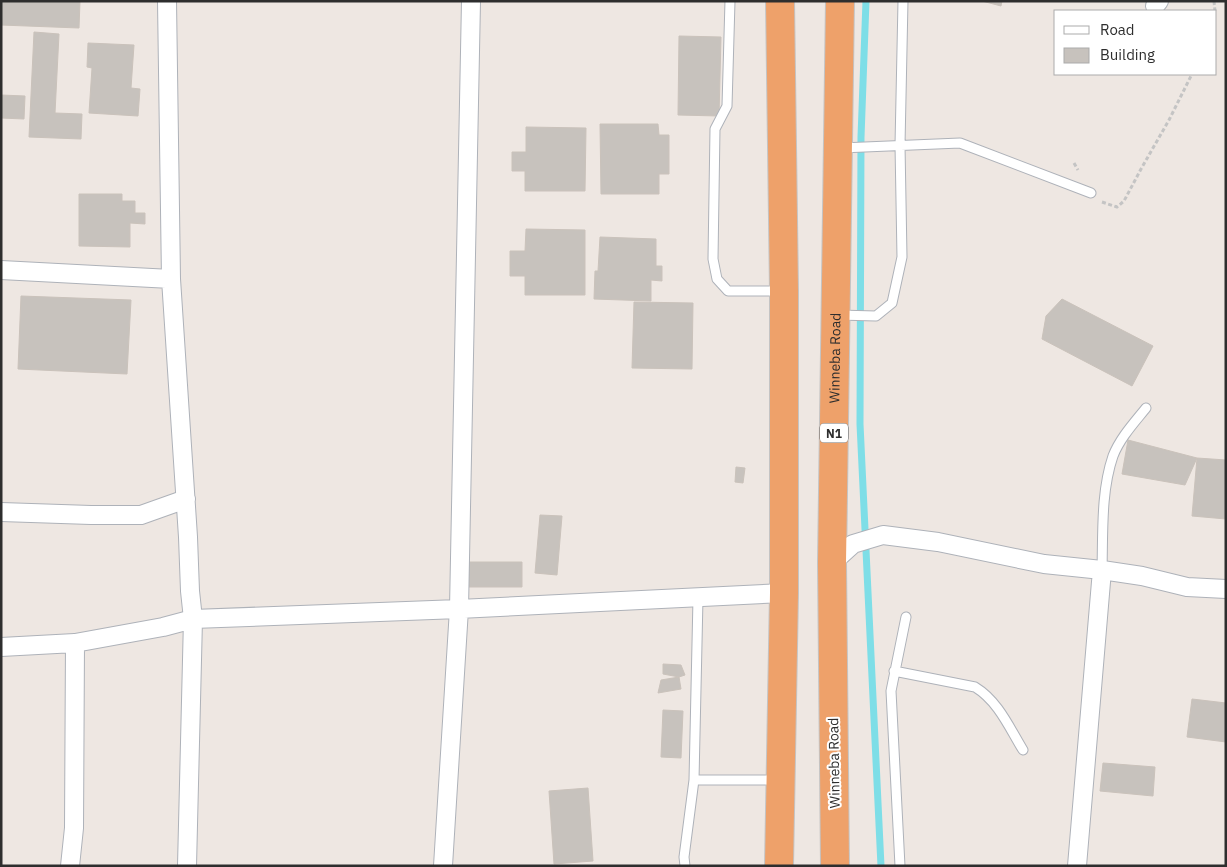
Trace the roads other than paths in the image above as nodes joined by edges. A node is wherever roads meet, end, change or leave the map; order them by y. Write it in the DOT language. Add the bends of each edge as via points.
graph roads {
  1 [pos="167,1"];
  2 [pos="471,1"];
  3 [pos="730,1"];
  4 [pos="780,1"];
  5 [pos="840,1"];
  6 [pos="903,1"];
  7 [pos="900,145"];
  8 [pos="838,148"];
  9 [pos="1091,193"];
  10 [pos="1,270"];
  11 [pos="171,279"];
  12 [pos="784,291"];
  13 [pos="836,314"];
  14 [pos="1146,408"];
  15 [pos="186,499"];
  16 [pos="1,512"];
  17 [pos="832,563"];
  18 [pos="1102,570"];
  19 [pos="1226,589"];
  20 [pos="784,593"];
  21 [pos="698,598"];
  22 [pos="459,609"];
  23 [pos="906,617"];
  24 [pos="193,619"];
  25 [pos="75,643"];
  26 [pos="1,647"];
  27 [pos="894,671"];
  28 [pos="1023,750"];
  29 [pos="694,780"];
  30 [pos="781,780"];
  31 [pos="70,866"];
  32 [pos="187,866"];
  33 [pos="444,866"];
  34 [pos="685,866"];
  35 [pos="779,866"];
  36 [pos="835,866"];
  37 [pos="900,866"];
  38 [pos="1077,866"];
  1 -- 11 [label="street"];
  2 -- 22 [label="street"];
  3 -- 12 [label="lane" via="727,106 715,129 713,259 717,279 728,291"];
  4 -- 12 [label="highway"];
  5 -- 8 [label="highway, Winneba Road / N1"];
  6 -- 7 [label="lane"];
  7 -- 8 [label="lane"];
  7 -- 9 [label="lane" via="960,143"];
  7 -- 13 [label="lane" via="902,257 892,303 876,316"];
  8 -- 13 [label="highway, Winneba Road / N1"];
  10 -- 11 [label="street"];
  11 -- 15 [label="street"];
  12 -- 20 [label="highway"];
  13 -- 17 [label="highway, Winneba Road / N1"];
  14 -- 18 [label="lane" via="1125,433 1114,455 1105,488"];
  15 -- 16 [label="street" via="141,515"];
  15 -- 24 [label="street"];
  17 -- 18 [label="street" via="854,544 883,535 938,542 1044,564"];
  17 -- 36 [label="highway, Winneba Road / N1"];
  18 -- 19 [label="street" via="1187,587"];
  18 -- 38 [label="street"];
  20 -- 21 [label="street"];
  20 -- 30 [label="highway"];
  21 -- 22 [label="street"];
  21 -- 29 [label="lane"];
  22 -- 24 [label="street"];
  22 -- 33 [label="street"];
  23 -- 27 [label="lane"];
  24 -- 25 [label="street"];
  24 -- 32 [label="street"];
  25 -- 26 [label="street"];
  25 -- 31 [label="street" via="74,828"];
  27 -- 28 [label="lane" via="975,687 986,693"];
  27 -- 37 [label="lane" via="891,706"];
  29 -- 30 [label="lane"];
  29 -- 34 [label="lane"];
  30 -- 35 [label="highway"];
}
